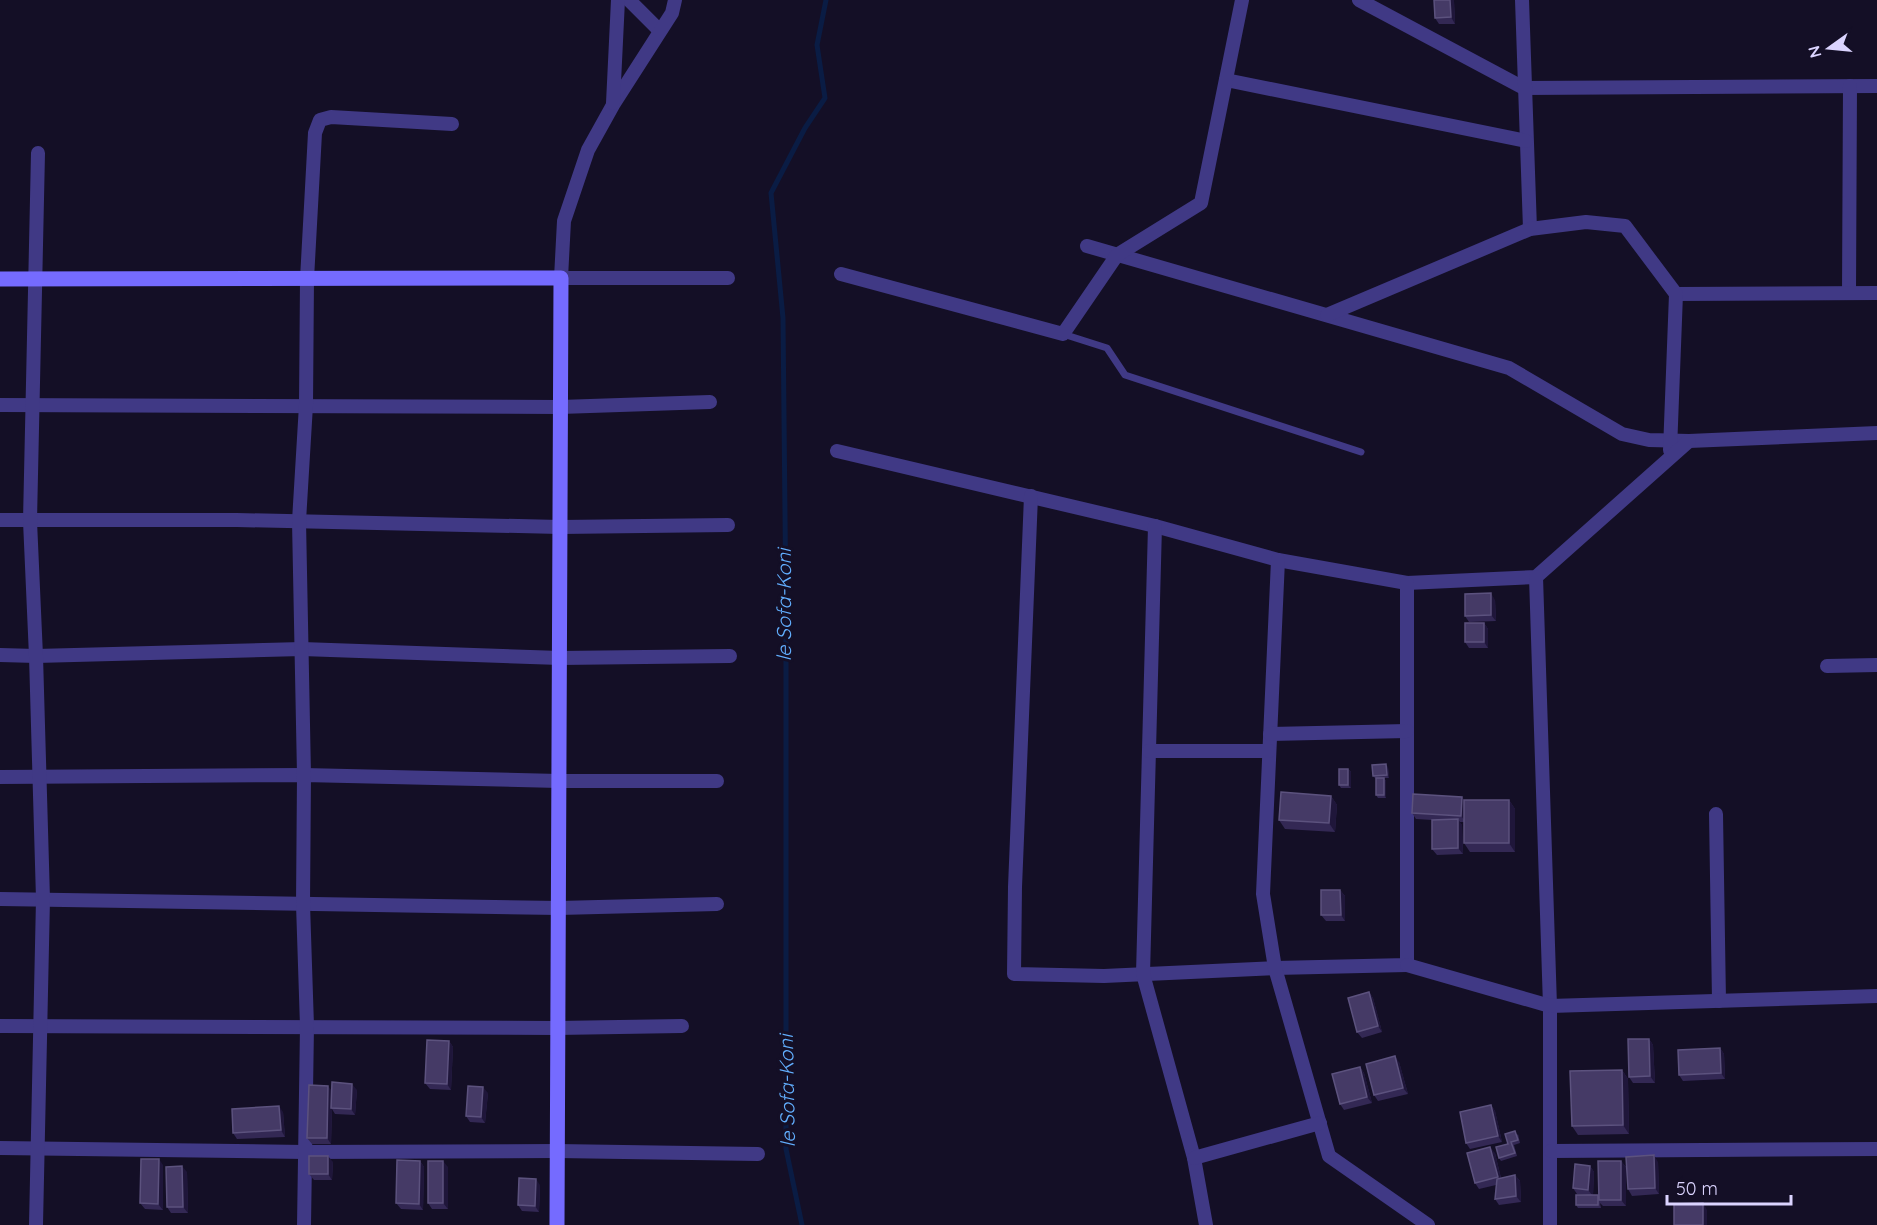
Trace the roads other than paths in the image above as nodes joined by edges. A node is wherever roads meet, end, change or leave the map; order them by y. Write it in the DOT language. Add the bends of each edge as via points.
graph roads {
  1 [pos="618,0"];
  2 [pos="629,0"];
  3 [pos="675,0"];
  4 [pos="1242,0"];
  5 [pos="1359,0"];
  6 [pos="1522,0"];
  7 [pos="659,30"];
  8 [pos="1226,80"];
  9 [pos="1850,86"];
  10 [pos="1877,86"];
  11 [pos="1524,88"];
  12 [pos="613,105"];
  13 [pos="453,124"];
  14 [pos="1526,141"];
  15 [pos="38,153"];
  16 [pos="1530,229"];
  17 [pos="1087,246"];
  18 [pos="1117,255"];
  19 [pos="841,274"];
  20 [pos="561,278"];
  21 [pos="728,278"];
  22 [pos="0,279"];
  23 [pos="37,279"];
  24 [pos="306,279"];
  25 [pos="1849,293"];
  26 [pos="1877,293"];
  27 [pos="1676,294"];
  28 [pos="1327,315"];
  29 [pos="1063,333"];
  30 [pos="711,402"];
  31 [pos="0,405"];
  32 [pos="33,405"];
  33 [pos="306,405"];
  34 [pos="560,407"];
  35 [pos="1877,433"];
  36 [pos="1670,441"];
  37 [pos="1689,441"];
  38 [pos="837,451"];
  39 [pos="1361,452"];
  40 [pos="1670,458"];
  41 [pos="1031,496"];
  42 [pos="0,520"];
  43 [pos="30,521"];
  44 [pos="299,521"];
  45 [pos="728,525"];
  46 [pos="1155,526"];
  47 [pos="560,527"];
  48 [pos="1278,560"];
  49 [pos="1536,577"];
  50 [pos="1407,583"];
  51 [pos="302,649"];
  52 [pos="0,655"];
  53 [pos="36,656"];
  54 [pos="729,656"];
  55 [pos="560,657"];
  56 [pos="1877,665"];
  57 [pos="1827,666"];
  58 [pos="1407,731"];
  59 [pos="1270,734"];
  60 [pos="1269,751"];
  61 [pos="1149,752"];
  62 [pos="304,775"];
  63 [pos="0,777"];
  64 [pos="39,777"];
  65 [pos="559,781"];
  66 [pos="717,781"];
  67 [pos="1716,814"];
  68 [pos="0,899"];
  69 [pos="42,899"];
  70 [pos="303,904"];
  71 [pos="717,904"];
  72 [pos="559,908"];
  73 [pos="1407,965"];
  74 [pos="1275,968"];
  75 [pos="1143,974"];
  76 [pos="1877,996"];
  77 [pos="1719,1001"];
  78 [pos="1550,1006"];
  79 [pos="39,1025"];
  80 [pos="0,1026"];
  81 [pos="307,1026"];
  82 [pos="682,1026"];
  83 [pos="557,1028"];
  84 [pos="1320,1123"];
  85 [pos="0,1148"];
  86 [pos="36,1148"];
  87 [pos="1877,1149"];
  88 [pos="557,1151"];
  89 [pos="1551,1151"];
  90 [pos="305,1152"];
  91 [pos="758,1154"];
  92 [pos="1194,1158"];
  93 [pos="36,1225"];
  94 [pos="304,1225"];
  95 [pos="557,1225"];
  96 [pos="1206,1225"];
  97 [pos="1428,1225"];
  98 [pos="1550,1225"];
  1 -- 12 [label="street"];
  2 -- 7 [label="street"];
  3 -- 7 [label="street" via="672,13"];
  4 -- 8 [label="street"];
  5 -- 11 [label="street"];
  6 -- 11 [label="street"];
  7 -- 12 [label="street"];
  8 -- 14 [label="street"];
  8 -- 18 [label="street" via="1201,203"];
  9 -- 10 [label="street"];
  9 -- 11 [label="street"];
  9 -- 25 [label="street"];
  11 -- 14 [label="street"];
  12 -- 20 [label="street" via="588,150 564,221"];
  13 -- 24 [label="street" via="331,117 320,120 315,133"];
  14 -- 16 [label="street"];
  15 -- 23 [label="street"];
  16 -- 27 [label="street" via="1586,222 1625,226"];
  16 -- 28 [label="street"];
  17 -- 18 [label="street"];
  18 -- 28 [label="street"];
  18 -- 29 [label="street"];
  19 -- 29 [label="street"];
  20 -- 21 [label="street"];
  20 -- 24 [label="street"];
  20 -- 34 [label="street"];
  22 -- 23 [label="street"];
  23 -- 24 [label="street"];
  23 -- 32 [label="street"];
  24 -- 33 [label="street"];
  25 -- 26 [label="street"];
  25 -- 27 [label="street"];
  27 -- 36 [label="street"];
  28 -- 36 [label="street" via="1509,368 1622,434"];
  29 -- 39 [label="lane" via="1107,348 1125,375"];
  30 -- 34 [label="street"];
  31 -- 32 [label="street"];
  32 -- 33 [label="street"];
  32 -- 43 [label="street"];
  33 -- 34 [label="street"];
  33 -- 44 [label="street"];
  34 -- 47 [label="street"];
  35 -- 37 [label="street"];
  36 -- 37 [label="street"];
  36 -- 40 [label="street"];
  37 -- 40 [label="street"];
  38 -- 41 [label="street"];
  40 -- 49 [label="street"];
  41 -- 46 [label="street"];
  41 -- 75 [label="street" via="1014,974"];
  42 -- 43 [label="street"];
  43 -- 44 [label="street"];
  43 -- 53 [label="street"];
  44 -- 47 [label="street"];
  44 -- 51 [label="street"];
  45 -- 47 [label="street"];
  46 -- 48 [label="street"];
  46 -- 61 [label="street"];
  47 -- 55 [label="street"];
  48 -- 50 [label="street"];
  48 -- 59 [label="street"];
  49 -- 50 [label="street"];
  49 -- 78 [label="street"];
  50 -- 58 [label="street"];
  51 -- 53 [label="street"];
  51 -- 55 [label="street"];
  51 -- 62 [label="street"];
  52 -- 53 [label="street"];
  53 -- 64 [label="street"];
  54 -- 55 [label="street"];
  55 -- 65 [label="street"];
  56 -- 57 [label="street"];
  58 -- 59 [label="street"];
  58 -- 73 [label="street"];
  59 -- 60 [label="street"];
  60 -- 61 [label="street"];
  60 -- 74 [label="street" via="1263,894"];
  61 -- 75 [label="street"];
  62 -- 64 [label="street"];
  62 -- 65 [label="street"];
  62 -- 70 [label="street"];
  63 -- 64 [label="street"];
  64 -- 69 [label="street"];
  65 -- 66 [label="street"];
  65 -- 72 [label="street"];
  67 -- 77 [label="street"];
  68 -- 69 [label="street"];
  69 -- 70 [label="street"];
  69 -- 79 [label="street"];
  70 -- 72 [label="street"];
  70 -- 81 [label="street"];
  71 -- 72 [label="street"];
  72 -- 83 [label="street"];
  73 -- 74 [label="street"];
  73 -- 78 [label="street"];
  74 -- 75 [label="street"];
  74 -- 84 [label="street"];
  75 -- 92 [label="street"];
  76 -- 77 [label="street"];
  77 -- 78 [label="street"];
  78 -- 89 [label="street"];
  79 -- 80 [label="street"];
  79 -- 81 [label="street"];
  79 -- 86 [label="street"];
  81 -- 83 [label="street"];
  81 -- 90 [label="street"];
  82 -- 83 [label="street"];
  83 -- 88 [label="street"];
  84 -- 92 [label="street"];
  84 -- 97 [label="street" via="1329,1156"];
  85 -- 86 [label="street"];
  86 -- 90 [label="street"];
  86 -- 93 [label="street"];
  87 -- 89 [label="street"];
  88 -- 90 [label="street"];
  88 -- 91 [label="street"];
  88 -- 95 [label="street"];
  89 -- 98 [label="street"];
  90 -- 94 [label="street"];
  92 -- 96 [label="street"];
}
